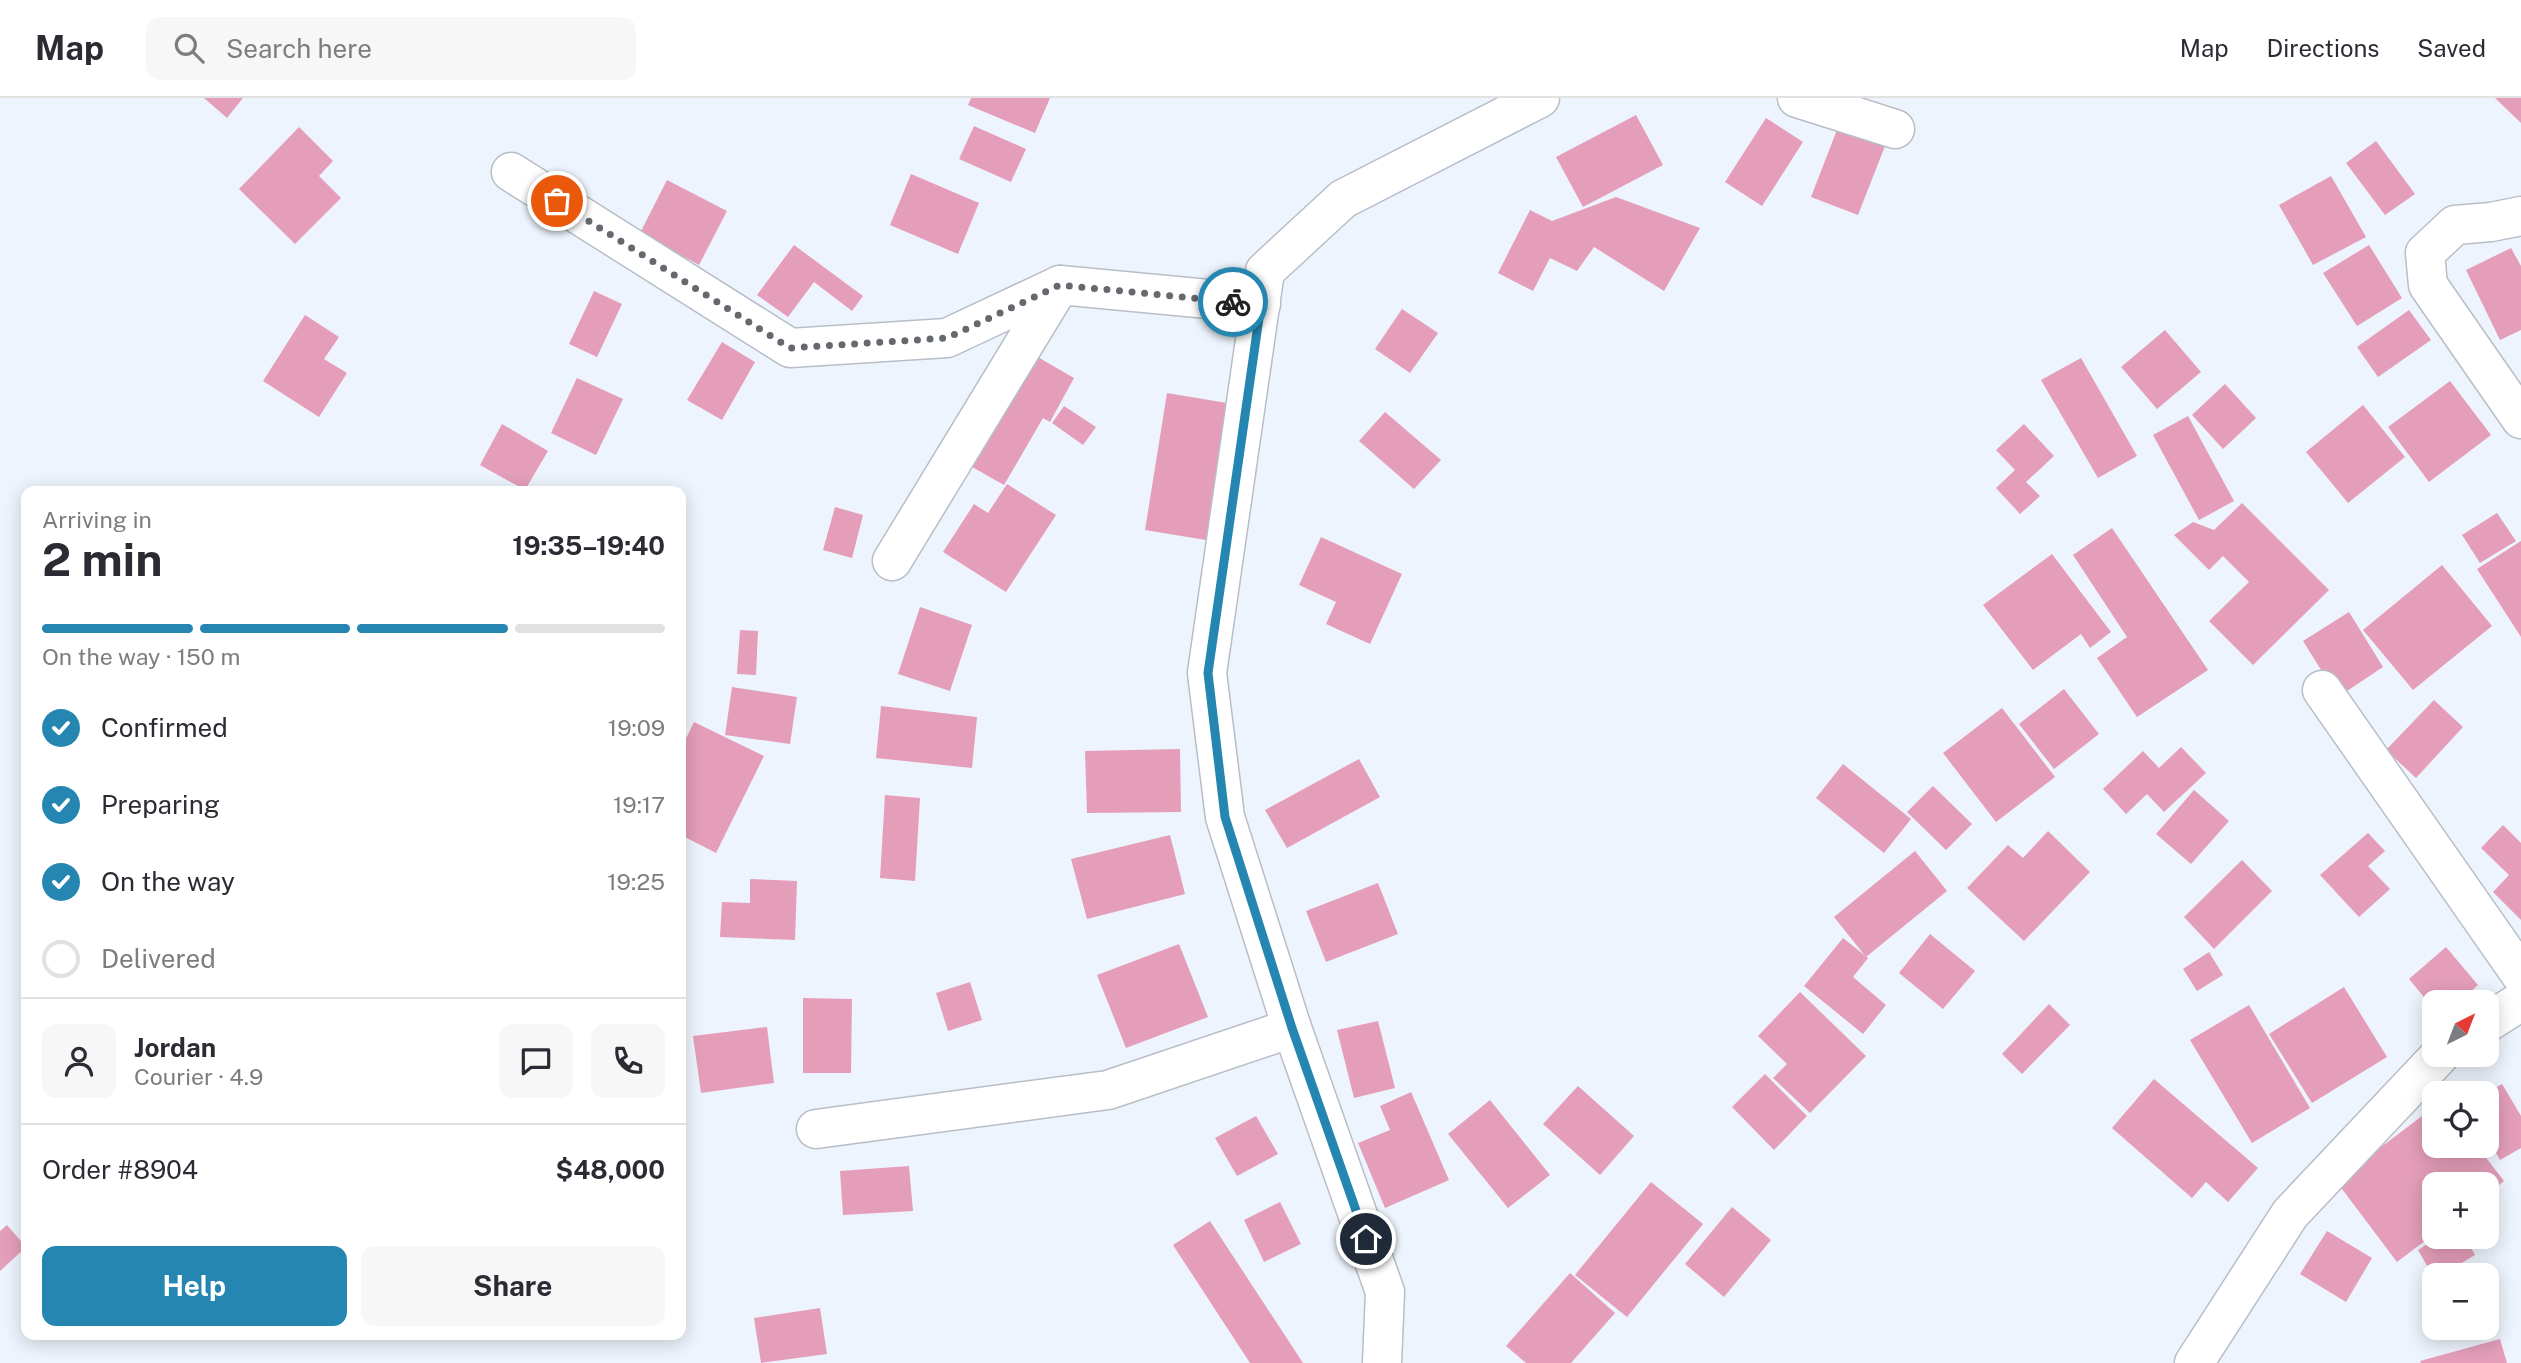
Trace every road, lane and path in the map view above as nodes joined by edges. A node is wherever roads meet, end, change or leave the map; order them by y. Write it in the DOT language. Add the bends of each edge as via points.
graph roads {
  1 [pos="1539,98"];
  2 [pos="1797,98"];
  3 [pos="1895,129"];
  4 [pos="511,172"];
  5 [pos="2521,216"];
  6 [pos="1060,285"];
  7 [pos="1261,304"];
  8 [pos="2521,419"];
  9 [pos="892,561"];
  10 [pos="2322,690"];
  11 [pos="2521,975"];
  12 [pos="2521,1001"];
  13 [pos="2499,1015"];
  14 [pos="1292,1028"];
  15 [pos="2428,1068"];
  16 [pos="816,1129"];
  17 [pos="1382,1363"];
  18 [pos="2194,1363"];
  1 -- 7 [label="street" via="1343,199 1265,271"];
  2 -- 3 [label="street"];
  4 -- 6 [label="street" via="790,348 947,338"];
  5 -- 8 [label="street" via="2455,225 2425,253 2428,285"];
  6 -- 7 [label="street"];
  6 -- 9 [label="street"];
  7 -- 14 [label="street" via="1208,673 1225,817"];
  10 -- 11 [label="street"];
  12 -- 13 [label="street"];
  14 -- 16 [label="street" via="1108,1090"];
  14 -- 17 [label="street" via="1385,1292"];
  15 -- 18 [label="street" via="2290,1214"];
}
